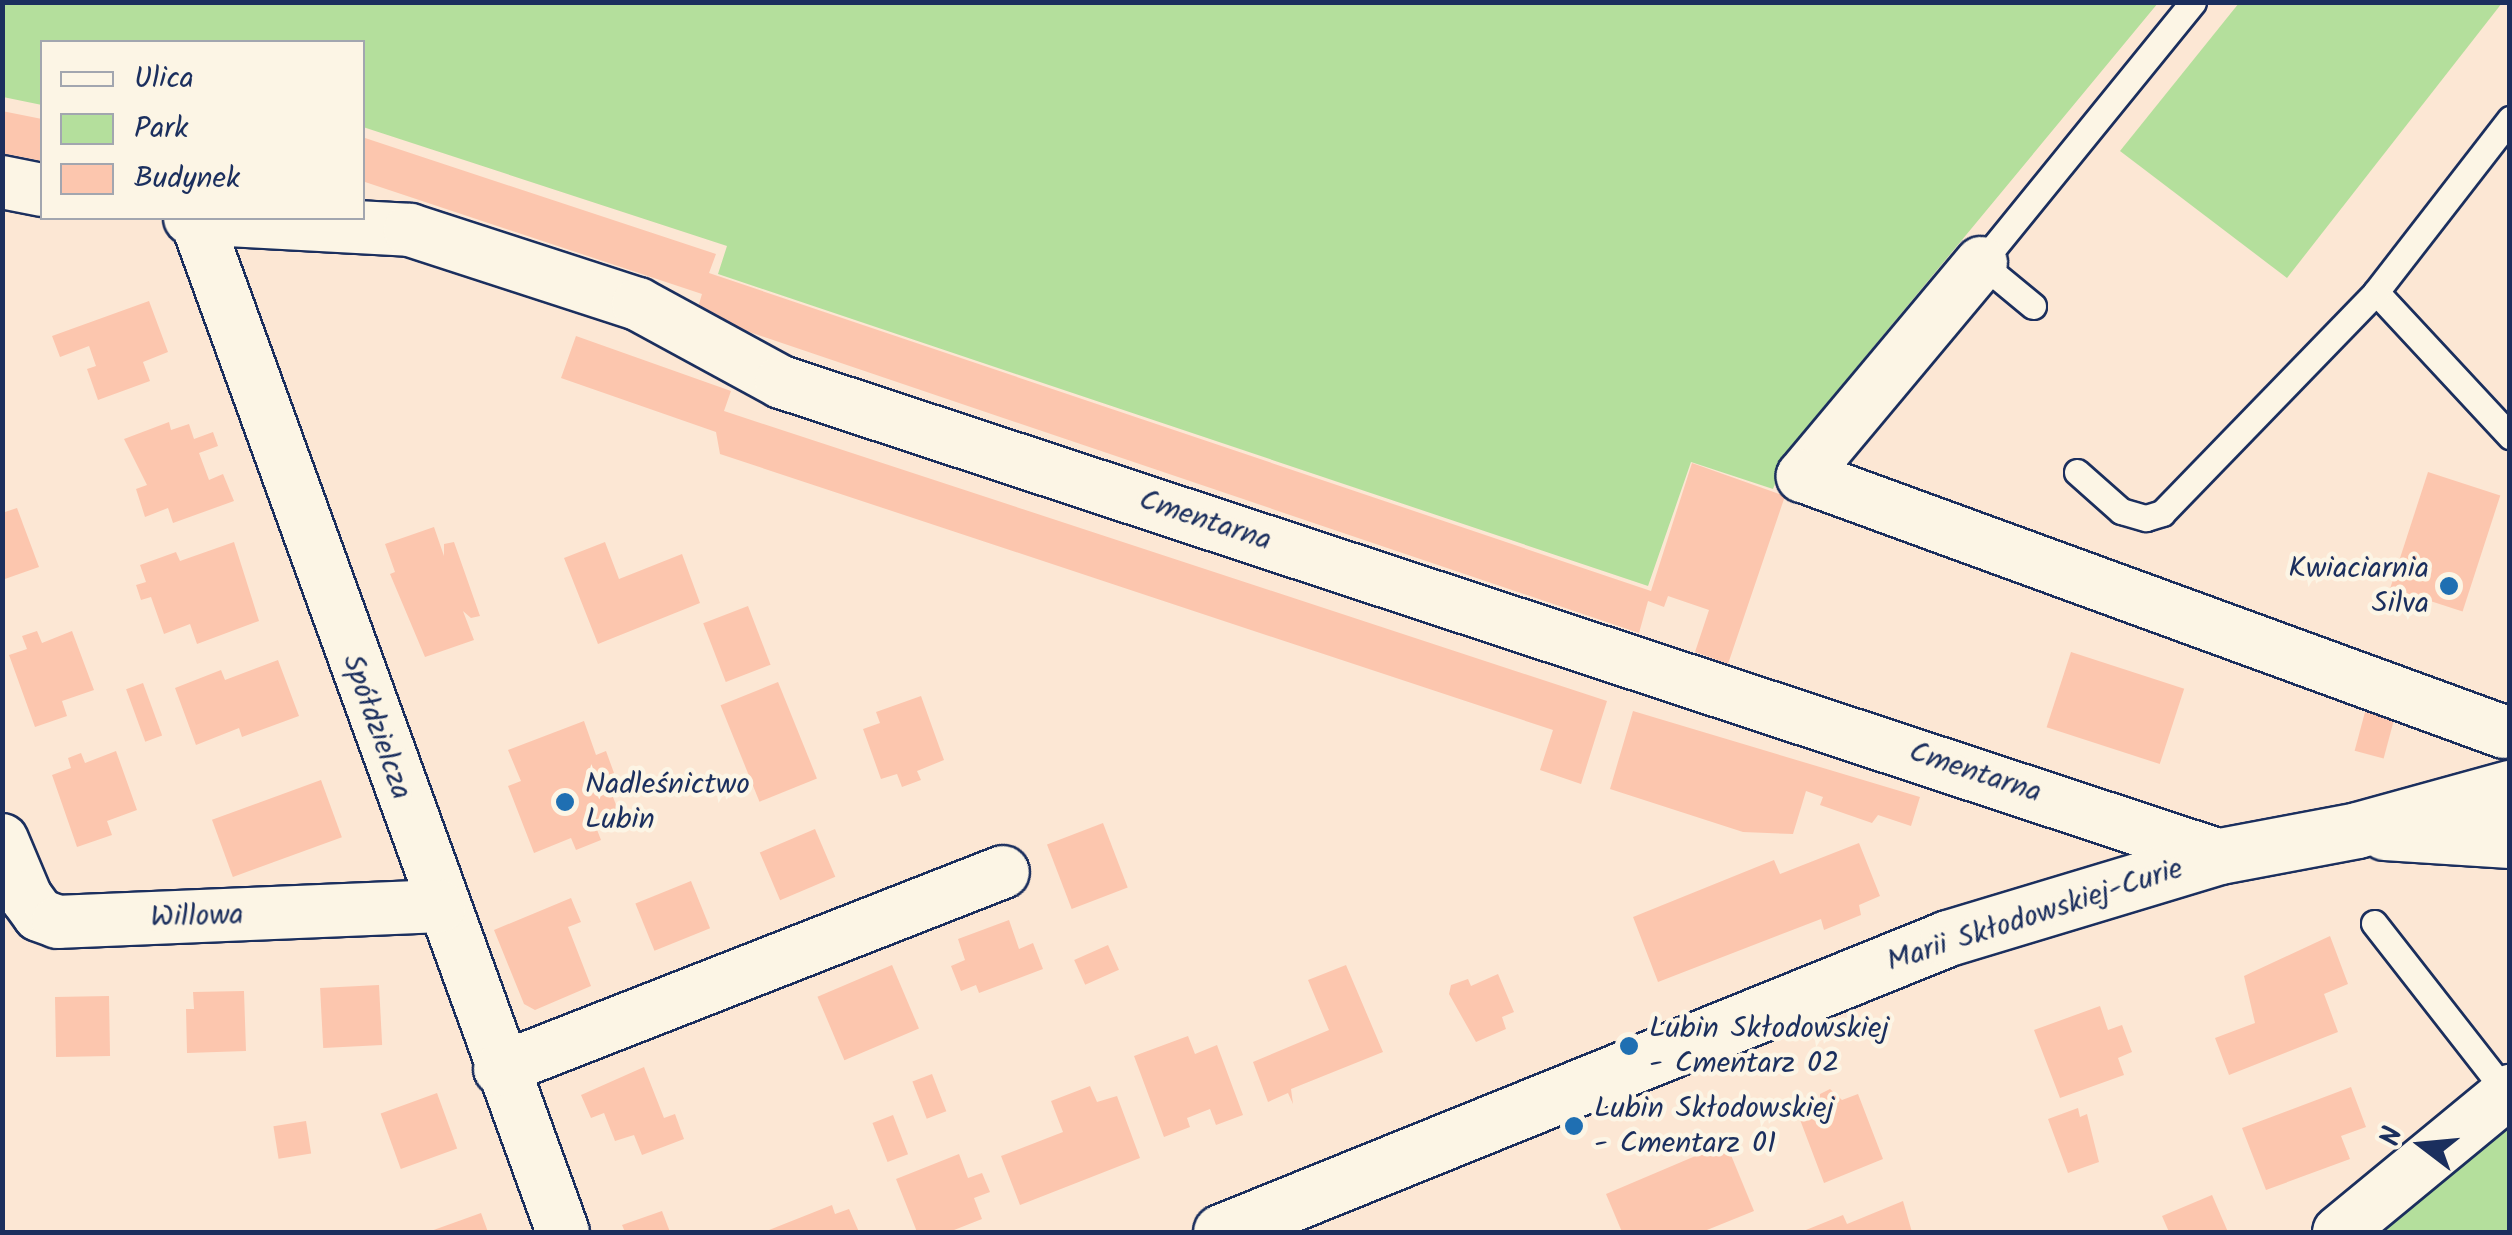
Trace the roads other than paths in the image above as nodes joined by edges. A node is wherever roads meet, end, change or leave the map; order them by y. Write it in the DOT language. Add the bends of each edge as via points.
graph roads {
  1 [pos="2193,2"];
  2 [pos="2510,120"];
  3 [pos="2,182"];
  4 [pos="40,190"];
  5 [pos="194,220"];
  6 [pos="229,220"];
  7 [pos="1982,263"];
  8 [pos="2376,292"];
  9 [pos="2033,306"];
  10 [pos="2510,436"];
  11 [pos="2077,472"];
  12 [pos="2504,732"];
  13 [pos="2510,788"];
  14 [pos="2357,830"];
  15 [pos="2,840"];
  16 [pos="2510,840"];
  17 [pos="2220,856"];
  18 [pos="1003,872"];
  19 [pos="440,906"];
  20 [pos="2374,924"];
  21 [pos="500,1069"];
  22 [pos="2508,1092"];
  23 [pos="563,1232"];
  24 [pos="1221,1232"];
  25 [pos="2339,1232"];
  1 -- 7 [label="lane"];
  2 -- 8 [label="lane"];
  3 -- 4 [label="street"];
  5 -- 19 [label="street, Spółdzielcza"];
  6 -- 17 [label="street, Cmentarna" via="410,230 638,304 781,382"];
  7 -- 9 [label="lane"];
  7 -- 12 [label="street" via="1804,476"];
  8 -- 10 [label="lane"];
  8 -- 11 [label="lane" via="2162,513 2146,518 2121,511"];
  13 -- 14 [label="street, Marii Skłodowskiej-Curie"];
  14 -- 16 [label="street, Marii Skłodowskiej-Curie"];
  14 -- 17 [label="street, Marii Skłodowskiej-Curie"];
  15 -- 19 [label="street, Willowa" via="26,897 40,915 58,922"];
  17 -- 24 [label="street, Marii Skłodowskiej-Curie" via="1948,938"];
  18 -- 21 [label="street"];
  19 -- 21 [label="street, Spółdzielcza"];
  20 -- 22 [label="lane"];
  21 -- 23 [label="street, Spółdzielcza"];
  22 -- 25 [label="street"];
}
